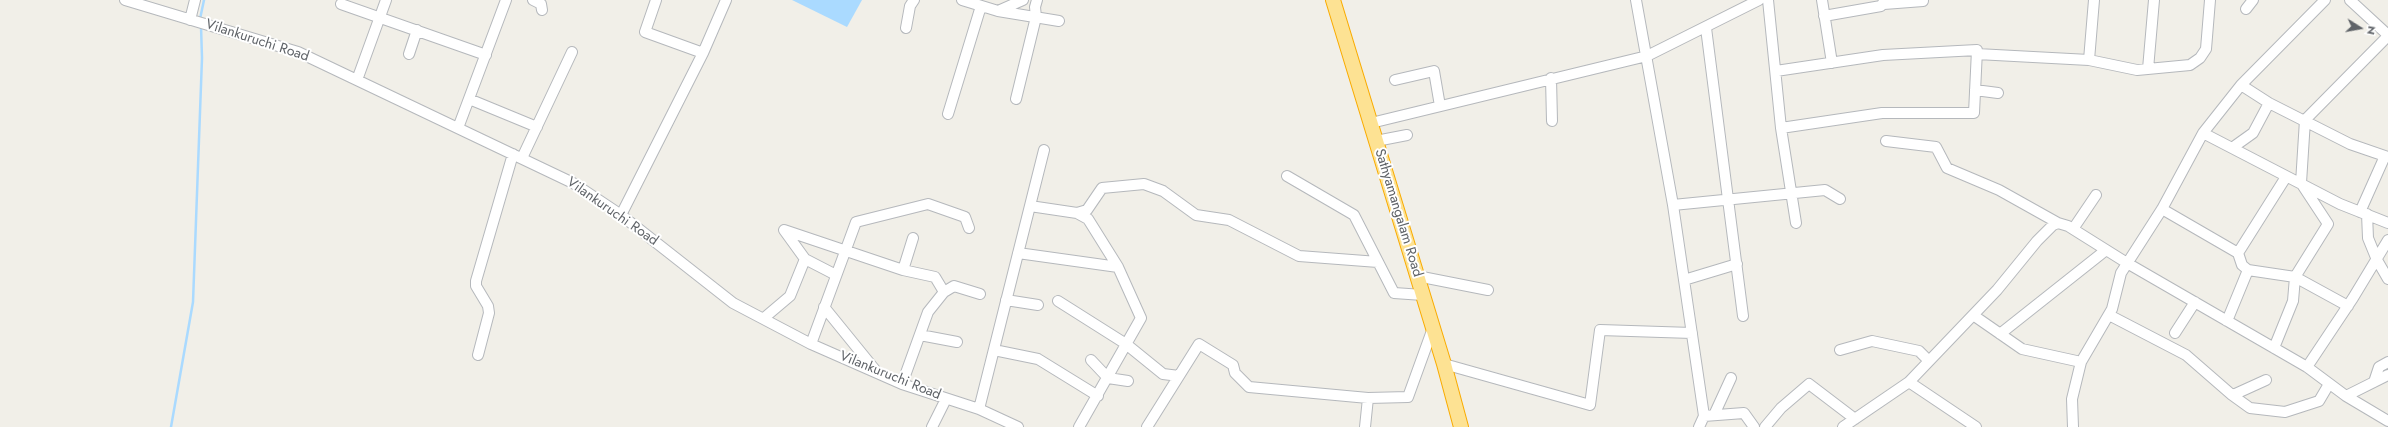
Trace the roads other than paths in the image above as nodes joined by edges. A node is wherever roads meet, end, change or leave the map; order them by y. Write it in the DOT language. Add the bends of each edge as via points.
graph roads {
  1 [pos="125,0"];
  2 [pos="195,0"];
  3 [pos="386,0"];
  4 [pos="506,0"];
  5 [pos="533,0"];
  6 [pos="656,0"];
  7 [pos="726,0"];
  8 [pos="914,0"];
  9 [pos="962,0"];
  10 [pos="1023,0"];
  11 [pos="1037,0"];
  12 [pos="1333,0"];
  13 [pos="1636,0"];
  14 [pos="1759,0"];
  15 [pos="1768,0"];
  16 [pos="1822,0"];
  17 [pos="2094,0"];
  18 [pos="2154,0"];
  19 [pos="2210,0"];
  20 [pos="2253,0"];
  21 [pos="2325,0"];
  22 [pos="2350,0"];
  23 [pos="1923,1"];
  24 [pos="1884,2"];
  25 [pos="341,4"];
  26 [pos="981,6"];
  27 [pos="2246,9"];
  28 [pos="542,10"];
  29 [pos="998,11"];
  30 [pos="1824,16"];
  31 [pos="380,17"];
  32 [pos="1036,17"];
  33 [pos="1059,21"];
  34 [pos="197,22"];
  35 [pos="906,28"];
  36 [pos="1706,28"];
  37 [pos="417,30"];
  38 [pos="2388,35"];
  39 [pos="572,52"];
  40 [pos="703,53"];
  41 [pos="409,54"];
  42 [pos="1977,54"];
  43 [pos="486,55"];
  44 [pos="1647,56"];
  45 [pos="2089,60"];
  46 [pos="1832,63"];
  47 [pos="2148,69"];
  48 [pos="1776,71"];
  49 [pos="1551,78"];
  50 [pos="356,80"];
  51 [pos="1395,80"];
  52 [pos="2241,85"];
  53 [pos="1975,90"];
  54 [pos="1998,93"];
  55 [pos="469,99"];
  56 [pos="1016,99"];
  57 [pos="2269,103"];
  58 [pos="1440,106"];
  59 [pos="948,114"];
  60 [pos="2305,120"];
  61 [pos="1552,121"];
  62 [pos="1371,123"];
  63 [pos="537,127"];
  64 [pos="458,128"];
  65 [pos="1781,128"];
  66 [pos="2203,133"];
  67 [pos="1407,135"];
  68 [pos="1376,141"];
  69 [pos="1886,141"];
  70 [pos="2232,148"];
  71 [pos="1044,150"];
  72 [pos="518,156"];
  73 [pos="2387,157"];
  74 [pos="1287,176"];
  75 [pos="2286,177"];
  76 [pos="2301,183"];
  77 [pos="1791,194"];
  78 [pos="2096,195"];
  79 [pos="1840,199"];
  80 [pos="1729,200"];
  81 [pos="1673,205"];
  82 [pos="1030,206"];
  83 [pos="2162,208"];
  84 [pos="1077,213"];
  85 [pos="2364,213"];
  86 [pos="621,215"];
  87 [pos="1796,223"];
  88 [pos="2058,223"];
  89 [pos="2388,223"];
  90 [pos="969,228"];
  91 [pos="2073,229"];
  92 [pos="913,238"];
  93 [pos="2388,240"];
  94 [pos="2106,250"];
  95 [pos="845,251"];
  96 [pos="1018,253"];
  97 [pos="2238,253"];
  98 [pos="805,259"];
  99 [pos="2376,259"];
  100 [pos="1378,262"];
  101 [pos="2127,262"];
  102 [pos="1737,264"];
  103 [pos="1118,267"];
  104 [pos="903,270"];
  105 [pos="2248,270"];
  106 [pos="836,275"];
  107 [pos="1417,276"];
  108 [pos="2295,277"];
  109 [pos="2388,279"];
  110 [pos="1684,280"];
  111 [pos="1488,290"];
  112 [pos="944,292"];
  113 [pos="980,294"];
  114 [pos="1423,295"];
  115 [pos="1006,300"];
  116 [pos="1058,301"];
  117 [pos="2195,302"];
  118 [pos="1038,305"];
  119 [pos="2348,306"];
  120 [pos="824,307"];
  121 [pos="1973,315"];
  122 [pos="2109,315"];
  123 [pos="1744,316"];
  124 [pos="764,318"];
  125 [pos="2227,321"];
  126 [pos="1433,328"];
  127 [pos="1692,333"];
  128 [pos="2176,333"];
  129 [pos="2000,334"];
  130 [pos="920,335"];
  131 [pos="957,342"];
  132 [pos="811,344"];
  133 [pos="1126,344"];
  134 [pos="2274,348"];
  135 [pos="994,350"];
  136 [pos="1840,350"];
  137 [pos="478,355"];
  138 [pos="1091,360"];
  139 [pos="1929,361"];
  140 [pos="2082,362"];
  141 [pos="2388,362"];
  142 [pos="1444,364"];
  143 [pos="2307,367"];
  144 [pos="878,373"];
  145 [pos="2388,375"];
  146 [pos="1179,376"];
  147 [pos="1108,378"];
  148 [pos="1731,378"];
  149 [pos="2266,380"];
  150 [pos="1128,381"];
  151 [pos="1909,382"];
  152 [pos="2374,382"];
  153 [pos="902,384"];
  154 [pos="2329,384"];
  155 [pos="1098,396"];
  156 [pos="2233,396"];
  157 [pos="2346,396"];
  158 [pos="1368,398"];
  159 [pos="946,399"];
  160 [pos="979,409"];
  161 [pos="1709,416"];
  162 [pos="1855,419"];
  163 [pos="2388,421"];
  164 [pos="932,427"];
  165 [pos="1018,427"];
  166 [pos="1079,427"];
  167 [pos="1148,427"];
  168 [pos="1365,427"];
  169 [pos="1460,427"];
  170 [pos="1699,427"];
  171 [pos="1754,427"];
  172 [pos="1765,427"];
  173 [pos="1844,427"];
  174 [pos="1976,427"];
  175 [pos="2073,427"];
  1 -- 34 [label="street, Vilankuruchi Road"];
  2 -- 34 [label="street"];
  3 -- 31 [label="street"];
  4 -- 43 [label="street"];
  5 -- 28 [label="street" via="541,4"];
  6 -- 40 [label="street" via="645,32"];
  7 -- 40 [label="street"];
  8 -- 35 [label="street" via="910,6"];
  9 -- 26 [label="street"];
  10 -- 29 [label="street"];
  11 -- 32 [label="street"];
  12 -- 62 [label="highway, Sathyamangalam Road"];
  13 -- 44 [label="street"];
  14 -- 36 [label="street"];
  15 -- 48 [label="street"];
  16 -- 30 [label="street"];
  17 -- 45 [label="street"];
  18 -- 47 [label="street"];
  19 -- 47 [label="street" via="2206,49 2200,58 2190,65"];
  20 -- 27 [label="street"];
  21 -- 52 [label="street"];
  22 -- 38 [label="street"];
  23 -- 24 [label="street"];
  24 -- 30 [label="street" via="1881,6"];
  25 -- 31 [label="street"];
  26 -- 29 [label="street"];
  26 -- 59 [label="street"];
  29 -- 32 [label="street"];
  30 -- 46 [label="street"];
  31 -- 37 [label="street"];
  31 -- 50 [label="street"];
  32 -- 33 [label="street"];
  32 -- 56 [label="street"];
  34 -- 50 [label="street, Vilankuruchi Road" via="298,52"];
  36 -- 44 [label="street"];
  36 -- 80 [label="street"];
  37 -- 41 [label="street"];
  37 -- 43 [label="street"];
  38 -- 60 [label="street"];
  39 -- 63 [label="street"];
  40 -- 86 [label="street"];
  42 -- 45 [label="street"];
  42 -- 46 [label="street" via="1978,50 1891,55"];
  42 -- 53 [label="street"];
  43 -- 55 [label="street"];
  44 -- 49 [label="street"];
  44 -- 81 [label="street"];
  45 -- 47 [label="street" via="2124,68"];
  46 -- 48 [label="street"];
  48 -- 65 [label="street"];
  49 -- 58 [label="street"];
  49 -- 61 [label="street"];
  50 -- 64 [label="street, Vilankuruchi Road"];
  51 -- 58 [label="street" via="1434,70"];
  52 -- 57 [label="street"];
  52 -- 66 [label="street"];
  53 -- 54 [label="street"];
  53 -- 65 [label="street" via="1974,113 1882,113"];
  55 -- 63 [label="street"];
  55 -- 64 [label="street"];
  57 -- 60 [label="street"];
  57 -- 70 [label="street" via="2253,133"];
  58 -- 62 [label="street"];
  60 -- 73 [label="street" via="2350,144"];
  60 -- 76 [label="street"];
  62 -- 68 [label="highway, Sathyamangalam Road"];
  63 -- 72 [label="street"];
  64 -- 72 [label="street, Vilankuruchi Road"];
  65 -- 77 [label="street"];
  66 -- 70 [label="street"];
  66 -- 83 [label="street"];
  67 -- 68 [label="street"];
  68 -- 107 [label="highway, Sathyamangalam Road"];
  69 -- 88 [label="street" via="1936,147 1947,168 1999,190"];
  70 -- 75 [label="street"];
  71 -- 82 [label="street"];
  72 -- 86 [label="street, Vilankuruchi Road" via="573,182"];
  72 -- 137 [label="street" via="476,281 489,313"];
  73 -- 85 [label="street"];
  74 -- 100 [label="street" via="1354,215"];
  75 -- 76 [label="street"];
  75 -- 97 [label="street"];
  76 -- 85 [label="street" via="2340,204"];
  76 -- 108 [label="street" via="2328,224"];
  77 -- 79 [label="street" via="1825,190"];
  77 -- 80 [label="street"];
  77 -- 87 [label="street"];
  78 -- 91 [label="street"];
  80 -- 81 [label="street"];
  80 -- 102 [label="street"];
  81 -- 110 [label="street"];
  82 -- 84 [label="street"];
  82 -- 96 [label="street"];
  83 -- 97 [label="street"];
  83 -- 101 [label="street"];
  84 -- 100 [label="street" via="1087,210 1102,188 1144,184 1163,191 1196,215 1230,220 1299,256"];
  84 -- 103 [label="street" via="1088,218"];
  85 -- 89 [label="street"];
  85 -- 99 [label="street" via="2368,238"];
  86 -- 124 [label="street, Vilankuruchi Road" via="733,303"];
  88 -- 91 [label="street"];
  88 -- 121 [label="street" via="2037,242"];
  90 -- 95 [label="street" via="965,217 928,204 856,222"];
  91 -- 94 [label="street"];
  92 -- 104 [label="street"];
  93 -- 99 [label="street"];
  94 -- 101 [label="street"];
  94 -- 129 [label="street"];
  95 -- 98 [label="street" via="784,230"];
  95 -- 104 [label="street"];
  95 -- 106 [label="street"];
  96 -- 103 [label="street"];
  96 -- 115 [label="street"];
  97 -- 105 [label="street" via="2242,265"];
  98 -- 106 [label="street"];
  98 -- 124 [label="street" via="790,296"];
  99 -- 109 [label="street"];
  99 -- 119 [label="street"];
  100 -- 114 [label="street" via="1394,293"];
  101 -- 117 [label="street"];
  101 -- 122 [label="street" via="2121,273"];
  102 -- 110 [label="street"];
  102 -- 123 [label="street"];
  103 -- 133 [label="street" via="1141,318"];
  104 -- 112 [label="street" via="935,277"];
  105 -- 108 [label="street"];
  105 -- 125 [label="street"];
  106 -- 120 [label="street"];
  107 -- 111 [label="street"];
  107 -- 114 [label="highway, Sathyamangalam Road"];
  108 -- 119 [label="street"];
  108 -- 134 [label="street" via="2293,301"];
  110 -- 127 [label="street"];
  112 -- 113 [label="street" via="954,286"];
  112 -- 130 [label="street" via="928,312"];
  114 -- 126 [label="highway, Sathyamangalam Road"];
  115 -- 118 [label="street"];
  115 -- 135 [label="street"];
  116 -- 133 [label="street"];
  117 -- 125 [label="street"];
  117 -- 128 [label="street"];
  119 -- 143 [label="street"];
  120 -- 132 [label="street"];
  120 -- 144 [label="street"];
  121 -- 129 [label="street"];
  121 -- 139 [label="street"];
  122 -- 140 [label="street"];
  122 -- 156 [label="street" via="2186,355"];
  124 -- 132 [label="street, Vilankuruchi Road"];
  125 -- 134 [label="street"];
  126 -- 142 [label="highway, Sathyamangalam Road"];
  126 -- 158 [label="street" via="1408,397"];
  127 -- 142 [label="street" via="1600,330 1590,405"];
  127 -- 161 [label="street"];
  129 -- 140 [label="street" via="2022,349"];
  130 -- 131 [label="street"];
  130 -- 153 [label="street"];
  132 -- 144 [label="street, Vilankuruchi Road"];
  133 -- 146 [label="street" via="1163,374"];
  133 -- 147 [label="street"];
  134 -- 143 [label="street"];
  135 -- 155 [label="street" via="1038,359"];
  135 -- 160 [label="street"];
  136 -- 139 [label="street" via="1872,341 1919,350"];
  138 -- 147 [label="street"];
  139 -- 151 [label="street"];
  140 -- 175 [label="street" via="2072,399"];
  141 -- 152 [label="street" via="2379,367"];
  142 -- 169 [label="highway, Sathyamangalam Road"];
  143 -- 154 [label="street"];
  144 -- 153 [label="street, Vilankuruchi Road"];
  145 -- 152 [label="street"];
  146 -- 158 [label="street" via="1199,344 1233,366 1235,373 1249,387"];
  146 -- 167 [label="street"];
  147 -- 150 [label="street"];
  147 -- 155 [label="street"];
  148 -- 161 [label="street"];
  149 -- 156 [label="street"];
  151 -- 162 [label="street"];
  151 -- 174 [label="street"];
  152 -- 157 [label="street"];
  153 -- 159 [label="street, Vilankuruchi Road"];
  154 -- 156 [label="street" via="2319,401 2285,412 2250,408"];
  154 -- 157 [label="street"];
  155 -- 166 [label="street"];
  157 -- 163 [label="street"];
  158 -- 168 [label="street"];
  159 -- 160 [label="street, Vilankuruchi Road"];
  159 -- 164 [label="street"];
  160 -- 165 [label="street, Vilankuruchi Road"];
  161 -- 170 [label="street"];
  161 -- 171 [label="street" via="1744,413"];
  162 -- 172 [label="street" via="1809,384 1781,408"];
  162 -- 173 [label="street"];
}
